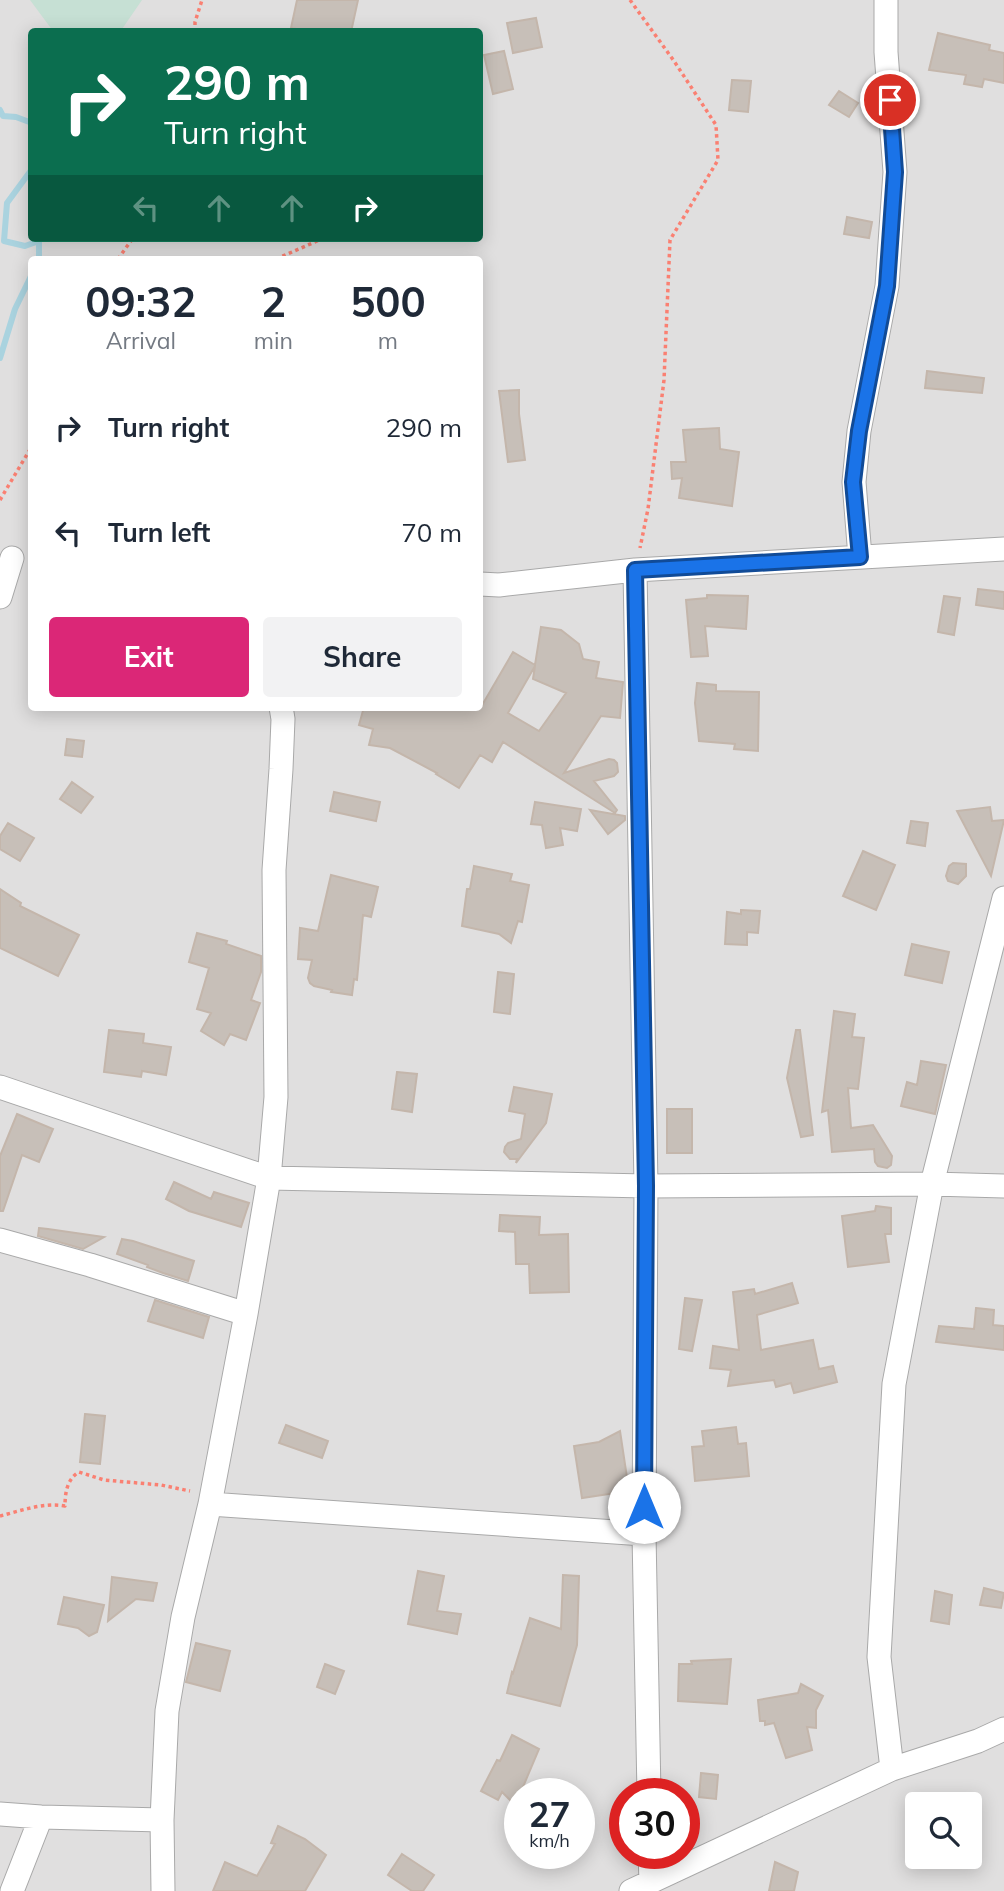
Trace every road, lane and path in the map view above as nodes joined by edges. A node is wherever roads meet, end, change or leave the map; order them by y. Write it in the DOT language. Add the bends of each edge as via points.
graph roads {
  1 [pos="202,0"];
  2 [pos="629,0"];
  3 [pos="886,0"];
  4 [pos="195,28"];
  5 [pos="315,242"];
  6 [pos="283,256"];
  7 [pos="28,453"];
  8 [pos="0,500"];
  9 [pos="1004,549"];
  10 [pos="860,557"];
  11 [pos="15,558"];
  12 [pos="635,570"];
  13 [pos="483,584"];
  14 [pos="0,597"];
  15 [pos="282,711"];
  16 [pos="1004,898"];
  17 [pos="0,1087"];
  18 [pos="269,1178"];
  19 [pos="932,1184"];
  20 [pos="646,1186"];
  21 [pos="1004,1186"];
  22 [pos="0,1240"];
  23 [pos="246,1314"];
  24 [pos="210,1504"];
  25 [pos="0,1516"];
  26 [pos="644,1534"];
  27 [pos="1004,1729"];
  28 [pos="892,1769"];
  29 [pos="649,1778"];
  30 [pos="0,1814"];
  31 [pos="41,1817"];
  32 [pos="162,1819"];
  33 [pos="646,1869"];
  34 [pos="641,1887"];
  35 [pos="12,1891"];
  36 [pos="163,1891"];
  1 -- 4 [label="path"];
  2 -- 12 [label="path" via="716,124 718,160 670,240 664,380 648,509"];
  3 -- 10 [label="street" via="895,172 887,286 853,482"];
  5 -- 6 [label="path"];
  7 -- 8 [label="path"];
  9 -- 10 [label="street"];
  10 -- 12 [label="street"];
  11 -- 14 [label="street"];
  12 -- 13 [label="street"];
  12 -- 20 [label="street"];
  15 -- 18 [label="street" via="274,870 276,1097"];
  16 -- 19 [label="street"];
  17 -- 18 [label="street"];
  18 -- 20 [label="street"];
  18 -- 23 [label="street"];
  19 -- 20 [label="street"];
  19 -- 21 [label="street"];
  19 -- 28 [label="street" via="894,1384 879,1657"];
  20 -- 26 [label="street"];
  22 -- 23 [label="street"];
  23 -- 24 [label="street"];
  24 -- 25 [label="path" via="202,1493 104,1480 79,1472 65,1492 65,1506"];
  24 -- 26 [label="street"];
  24 -- 32 [label="street" via="167,1711"];
  26 -- 29 [label="street"];
  27 -- 28 [label="street"];
  28 -- 34 [label="street"];
  30 -- 31 [label="street"];
  31 -- 32 [label="street"];
  31 -- 35 [label="street"];
  32 -- 36 [label="street"];
  33 -- 34 [label="street"];
}
